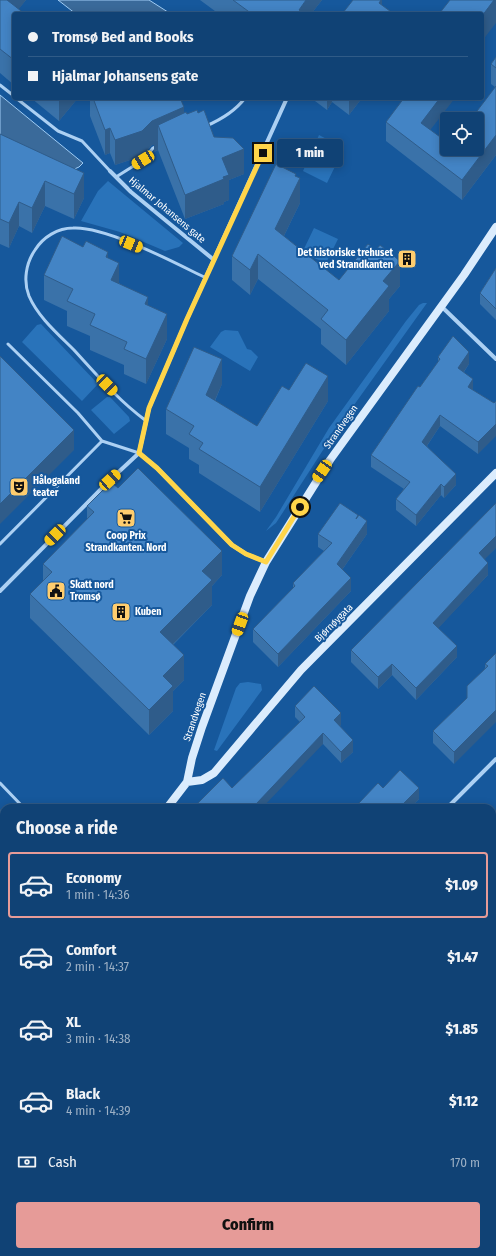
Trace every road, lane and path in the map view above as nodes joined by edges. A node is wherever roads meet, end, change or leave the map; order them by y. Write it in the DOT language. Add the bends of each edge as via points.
graph roads {
  1 [pos="0,85"];
  2 [pos="12,95"];
  3 [pos="19,100"];
  4 [pos="243,100"];
  5 [pos="286,100"];
  6 [pos="203,127"];
  7 [pos="158,145"];
  8 [pos="110,171"];
  9 [pos="116,177"];
  10 [pos="496,227"];
  11 [pos="214,260"];
  12 [pos="206,278"];
  13 [pos="441,306"];
  14 [pos="8,344"];
  15 [pos="496,359"];
  16 [pos="145,420"];
  17 [pos="102,441"];
  18 [pos="139,453"];
  19 [pos="496,473"];
  20 [pos="0,544"];
  21 [pos="266,562"];
  22 [pos="0,591"];
  23 [pos="496,759"];
  24 [pos="187,782"];
  25 [pos="0,783"];
  26 [pos="20,804"];
  27 [pos="170,804"];
  28 [pos="451,804"];
  1 -- 2 [label="lane"];
  3 -- 8 [label="lane" via="58,131 82,141"];
  4 -- 6 [label="lane" via="215,122"];
  5 -- 11 [label="street"];
  7 -- 9 [label="lane" via="143,160"];
  8 -- 9 [label="street, Hjalmar Johansens gate"];
  9 -- 11 [label="street, Hjalmar Johansens gate"];
  10 -- 13 [label="street, Strandvegen"];
  11 -- 12 [label="street"];
  12 -- 16 [label="street"];
  12 -- 16 [label="lane" via="131,244 80,228 65,228 49,236 31,256 26,286 36,307 107,385"];
  13 -- 15 [label="street"];
  13 -- 21 [label="street, Strandvegen" via="330,460"];
  14 -- 17 [label="lane" via="78,413"];
  16 -- 18 [label="street"];
  17 -- 18 [label="lane"];
  17 -- 20 [label="lane"];
  18 -- 21 [label="street" via="232,545"];
  18 -- 22 [label="street"];
  19 -- 24 [label="street, Bjørnøygata" via="301,670 214,773 202,780"];
  21 -- 24 [label="street, Strandvegen" via="248,603 202,728"];
  23 -- 28 [label="street"];
  24 -- 27 [label="street, Strandvegen"];
  25 -- 26 [label="lane"];
}
